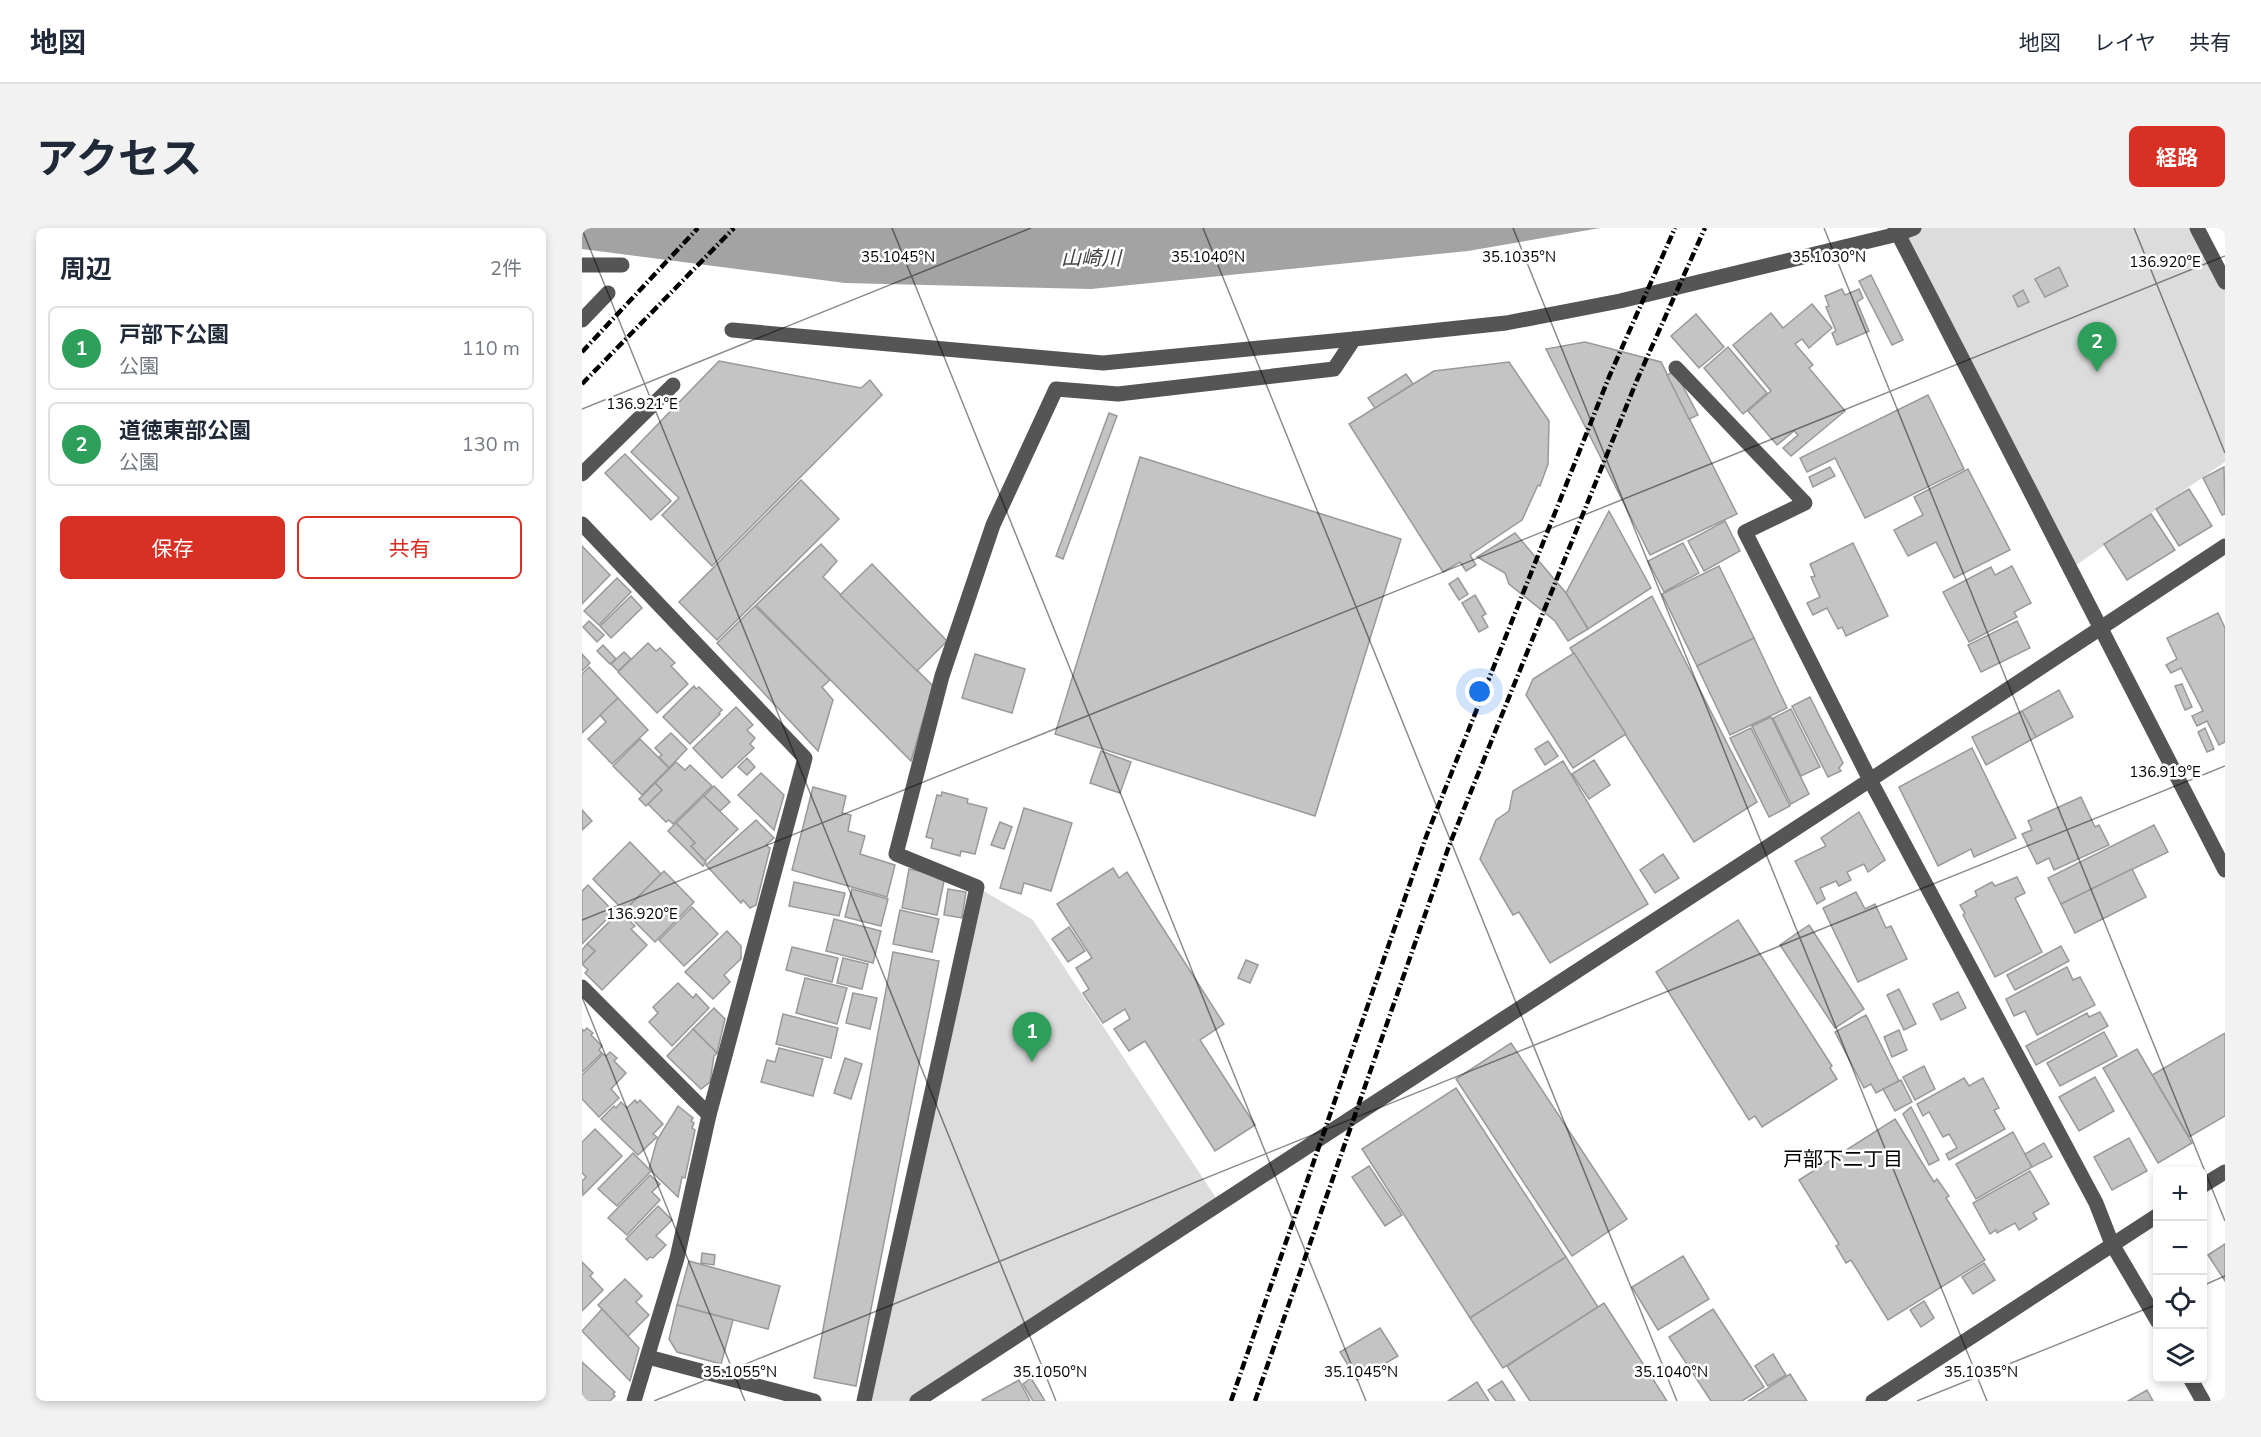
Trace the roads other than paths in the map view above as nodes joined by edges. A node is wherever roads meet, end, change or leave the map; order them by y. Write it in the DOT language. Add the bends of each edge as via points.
graph roads {
  1 [pos="1914,228"];
  2 [pos="2197,228"];
  3 [pos="1896,231"];
  4 [pos="582,265"];
  5 [pos="622,265"];
  6 [pos="2225,282"];
  7 [pos="608,292"];
  8 [pos="582,320"];
  9 [pos="732,330"];
  10 [pos="1354,339"];
  11 [pos="1676,368"];
  12 [pos="673,386"];
  13 [pos="582,474"];
  14 [pos="582,524"];
  15 [pos="2225,546"];
  16 [pos="2099,629"];
  17 [pos="1870,780"];
  18 [pos="2225,870"];
  19 [pos="582,987"];
  20 [pos="709,1116"];
  21 [pos="2225,1172"];
  22 [pos="2207,1183"];
  23 [pos="2153,1218"];
  24 [pos="2112,1244"];
  25 [pos="2153,1315"];
  26 [pos="648,1356"];
  27 [pos="2193,1383"];
  28 [pos="808,1400"];
  29 [pos="634,1401"];
  30 [pos="864,1401"];
  31 [pos="917,1401"];
  32 [pos="1873,1401"];
  33 [pos="2203,1401"];
  1 -- 3 [label="street"];
  2 -- 6 [label="street"];
  3 -- 10 [label="street" via="1620,301 1506,323"];
  3 -- 16 [label="street"];
  4 -- 5 [label="street"];
  7 -- 8 [label="street"];
  9 -- 10 [label="street" via="1103,363"];
  10 -- 30 [label="street" via="1334,369 1118,394 1056,390 993,525 945,665 896,854 977,887"];
  11 -- 17 [label="street" via="1804,503 1745,532"];
  12 -- 13 [label="street"];
  14 -- 20 [label="street" via="805,758"];
  15 -- 16 [label="street"];
  16 -- 17 [label="street"];
  16 -- 18 [label="street"];
  17 -- 24 [label="street" via="2096,1203"];
  17 -- 31 [label="street"];
  19 -- 20 [label="street"];
  20 -- 26 [label="street" via="677,1258"];
  21 -- 22 [label="street"];
  23 -- 24 [label="street"];
  24 -- 25 [label="street"];
  24 -- 32 [label="street"];
  26 -- 28 [label="street"];
  26 -- 29 [label="street"];
  27 -- 33 [label="street"];
}
